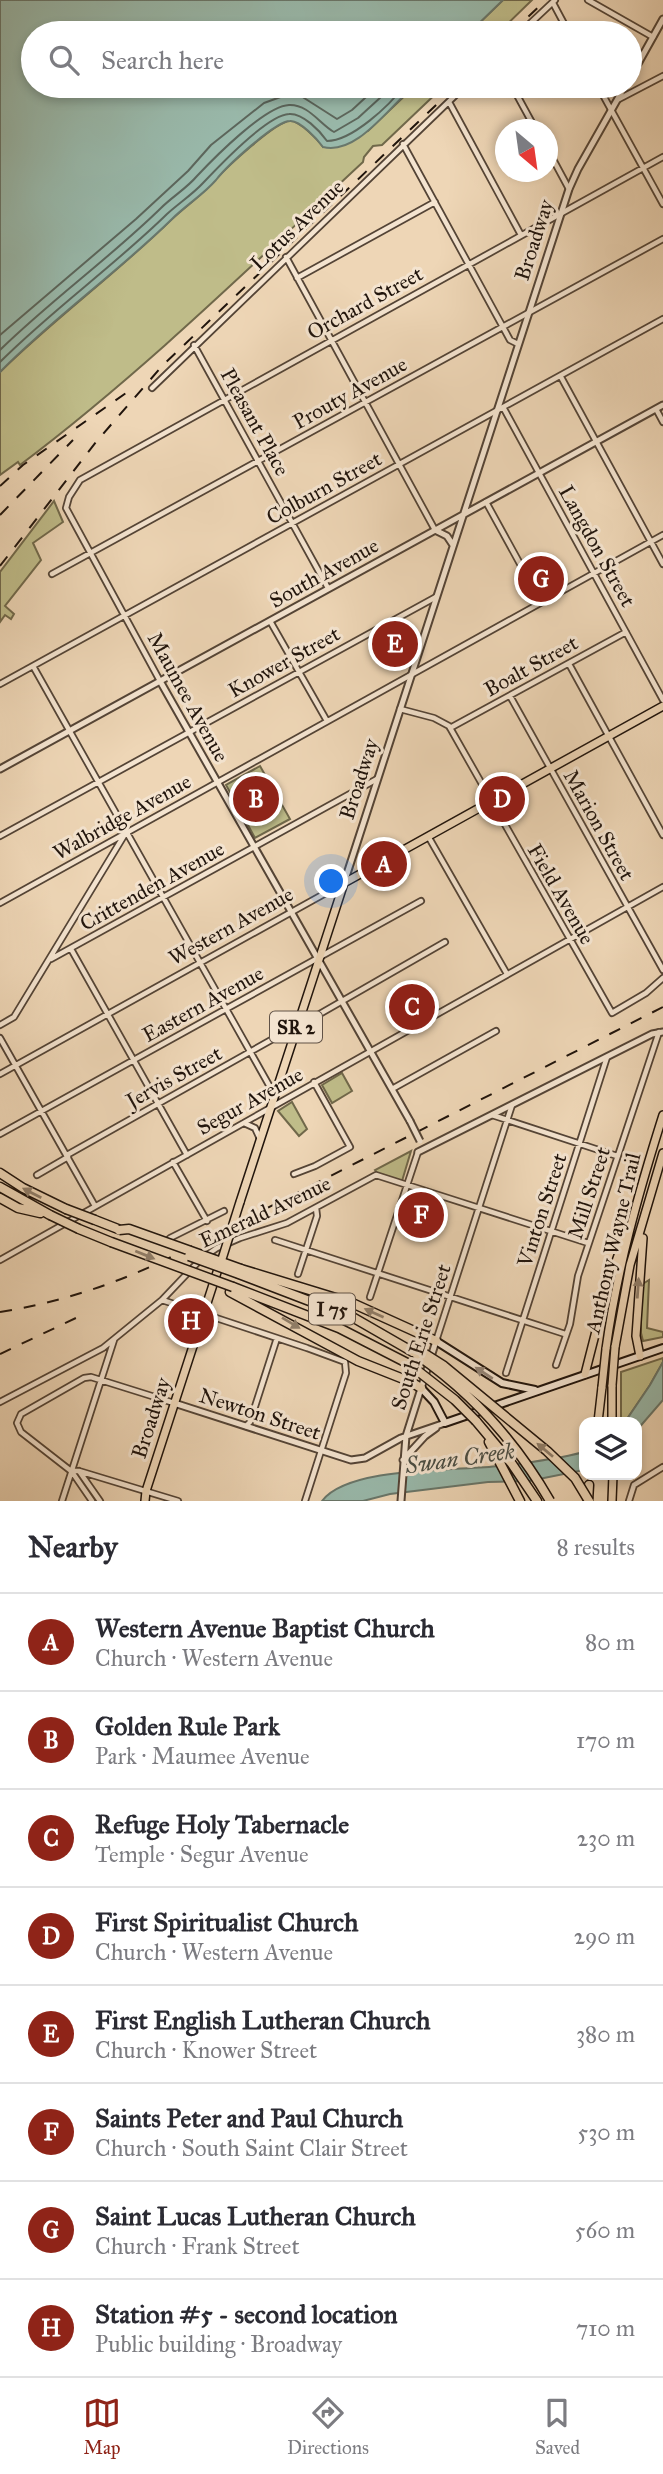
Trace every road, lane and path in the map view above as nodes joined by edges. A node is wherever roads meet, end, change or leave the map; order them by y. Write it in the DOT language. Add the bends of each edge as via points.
graph roads {
  1 [pos="588,0"];
  2 [pos="554,1"];
  3 [pos="663,19"];
  4 [pos="533,21"];
  5 [pos="563,21"];
  6 [pos="625,21"];
  7 [pos="642,31"];
  8 [pos="653,37"];
  9 [pos="642,57"];
  10 [pos="663,76"];
  11 [pos="642,87"];
  12 [pos="453,98"];
  13 [pos="519,98"];
  14 [pos="604,98"];
  15 [pos="618,99"];
  16 [pos="449,102"];
  17 [pos="611,110"];
  18 [pos="530,119"];
  19 [pos="403,144"];
  20 [pos="663,157"];
  21 [pos="643,168"];
  22 [pos="558,169"];
  23 [pos="569,189"];
  24 [pos="435,202"];
  25 [pos="663,204"];
  26 [pos="562,213"];
  27 [pos="522,235"];
  28 [pos="663,239"];
  29 [pos="285,257"];
  30 [pos="468,264"];
  31 [pos="297,278"];
  32 [pos="530,312"];
  33 [pos="663,319"];
  34 [pos="502,327"];
  35 [pos="331,340"];
  36 [pos="518,344"];
  37 [pos="194,345"];
  38 [pos="561,377"];
  39 [pos="152,388"];
  40 [pos="224,399"];
  41 [pos="365,402"];
  42 [pos="663,405"];
  43 [pos="503,407"];
  44 [pos="656,409"];
  45 [pos="496,411"];
  46 [pos="663,422"];
  47 [pos="597,441"];
  48 [pos="258,461"];
  49 [pos="399,465"];
  50 [pos="539,473"];
  51 [pos="83,477"];
  52 [pos="486,502"];
  53 [pos="463,514"];
  54 [pos="292,524"];
  55 [pos="435,530"];
  56 [pos="663,535"];
  57 [pos="651,541"];
  58 [pos="453,545"];
  59 [pos="90,554"];
  60 [pos="663,564"];
  61 [pos="593,573"];
  62 [pos="52,574"];
  63 [pos="328,589"];
  64 [pos="436,597"];
  65 [pos="541,602"];
  66 [pos="124,616"];
  67 [pos="270,621"];
  68 [pos="626,632"];
  69 [pos="569,664"];
  70 [pos="33,666"];
  71 [pos="299,671"];
  72 [pos="412,674"];
  73 [pos="160,681"];
  74 [pos="0,684"];
  75 [pos="510,696"];
  76 [pos="663,700"];
  77 [pos="663,706"];
  78 [pos="400,709"];
  79 [pos="327,721"];
  80 [pos="450,728"];
  81 [pos="69,731"];
  82 [pos="189,732"];
  83 [pos="608,735"];
  84 [pos="548,767"];
  85 [pos="0,769"];
  86 [pos="377,779"];
  87 [pos="98,782"];
  88 [pos="217,782"];
  89 [pos="490,801"];
  90 [pos="126,832"];
  91 [pos="663,835"];
  92 [pos="0,836"];
  93 [pos="428,836"];
  94 [pos="254,847"];
  95 [pos="344,883"];
  96 [pos="663,887"];
  97 [pos="163,898"];
  98 [pos="421,901"];
  99 [pos="0,903"];
  100 [pos="627,907"];
  101 [pos="291,913"];
  102 [pos="569,939"];
  103 [pos="444,942"];
  104 [pos="71,949"];
  105 [pos="51,959"];
  106 [pos="318,959"];
  107 [pos="200,963"];
  108 [pos="663,970"];
  109 [pos="507,974"];
  110 [pos="663,978"];
  111 [pos="342,1002"];
  112 [pos="226,1009"];
  113 [pos="107,1014"];
  114 [pos="0,1025"];
  115 [pos="296,1027"];
  116 [pos="496,1031"];
  117 [pos="661,1032"];
  118 [pos="0,1038"];
  119 [pos="370,1051"];
  120 [pos="250,1052"];
  121 [pos="607,1057"];
  122 [pos="134,1060"];
  123 [pos="15,1065"];
  124 [pos="0,1073"];
  125 [pos="314,1082"];
  126 [pos="391,1089"];
  127 [pos="275,1095"];
  128 [pos="158,1104"];
  129 [pos="512,1105"];
  130 [pos="270,1108"];
  131 [pos="41,1111"];
  132 [pos="492,1115"];
  133 [pos="663,1115"];
  134 [pos="507,1120"];
  135 [pos="243,1123"];
  136 [pos="0,1134"];
  137 [pos="260,1139"];
  138 [pos="580,1144"];
  139 [pos="418,1152"];
  140 [pos="663,1153"];
  141 [pos="187,1154"];
  142 [pos="67,1156"];
  143 [pos="617,1156"];
  144 [pos="173,1162"];
  145 [pos="0,1173"];
  146 [pos="293,1174"];
  147 [pos="37,1175"];
  148 [pos="407,1185"];
  149 [pos="0,1187"];
  150 [pos="0,1198"];
  151 [pos="95,1206"];
  152 [pos="316,1208"];
  153 [pos="479,1209"];
  154 [pos="224,1211"];
  155 [pos="647,1212"];
  156 [pos="634,1213"];
  157 [pos="50,1215"];
  158 [pos="207,1221"];
  159 [pos="551,1232"];
  160 [pos="170,1238"];
  161 [pos="275,1240"];
  162 [pos="588,1243"];
  163 [pos="306,1250"];
  164 [pos="0,1260"];
  165 [pos="240,1271"];
  166 [pos="378,1273"];
  167 [pos="298,1274"];
  168 [pos="231,1289"];
  169 [pos="370,1297"];
  170 [pos="451,1297"];
  171 [pos="162,1300"];
  172 [pos="203,1314"];
  173 [pos="523,1320"];
  174 [pos="565,1334"];
  175 [pos="277,1338"];
  176 [pos="114,1339"];
  177 [pos="436,1342"];
  178 [pos="611,1348"];
  179 [pos="663,1348"];
  180 [pos="410,1350"];
  181 [pos="640,1356"];
  182 [pos="556,1366"];
  183 [pos="506,1373"];
  184 [pos="585,1374"];
  185 [pos="101,1379"];
  186 [pos="421,1388"];
  187 [pos="537,1390"];
  188 [pos="0,1402"];
  189 [pos="174,1403"];
  190 [pos="599,1417"];
  191 [pos="612,1417"];
  192 [pos="477,1421"];
  193 [pos="444,1423"];
  194 [pos="246,1426"];
  195 [pos="406,1436"];
  196 [pos="321,1450"];
  197 [pos="403,1460"];
  198 [pos="663,1467"];
  199 [pos="71,1471"];
  200 [pos="79,1471"];
  201 [pos="590,1480"];
  202 [pos="613,1480"];
  203 [pos="146,1491"];
  204 [pos="62,1501"];
  205 [pos="92,1501"];
  206 [pos="100,1501"];
  207 [pos="143,1501"];
  208 [pos="178,1501"];
  209 [pos="304,1501"];
  210 [pos="401,1501"];
  211 [pos="520,1501"];
  212 [pos="537,1501"];
  213 [pos="550,1501"];
  214 [pos="588,1501"];
  215 [pos="612,1501"];
  216 [pos="629,1501"];
  1 -- 6 [label="street"];
  2 -- 4 [label="street"];
  2 -- 5 [label="street"];
  3 -- 8 [label="street"];
  7 -- 8 [label="street"];
  8 -- 9 [label="street"];
  10 -- 11 [label="street"];
  12 -- 16 [label="street, Lotus Avenue"];
  13 -- 18 [label="street"];
  14 -- 17 [label="street"];
  15 -- 17 [label="street, Broadway"];
  16 -- 19 [label="street, Lotus Avenue"];
  16 -- 27 [label="street"];
  17 -- 21 [label="street"];
  17 -- 23 [label="street, Broadway"];
  19 -- 24 [label="street"];
  19 -- 29 [label="street, Lotus Avenue"];
  20 -- 21 [label="street, Orchard Street"];
  21 -- 25 [label="street"];
  21 -- 26 [label="street, Orchard Street"];
  22 -- 23 [label="street"];
  23 -- 26 [label="street, Broadway"];
  24 -- 30 [label="street"];
  24 -- 31 [label="street"];
  26 -- 27 [label="street, Orchard Street"];
  26 -- 32 [label="street, Broadway"];
  27 -- 30 [label="street, Orchard Street"];
  28 -- 32 [label="street, Prouty Avenue"];
  29 -- 31 [label="street"];
  29 -- 37 [label="street, Lotus Avenue"];
  30 -- 34 [label="street"];
  30 -- 35 [label="street, Orchard Street"];
  31 -- 35 [label="street"];
  32 -- 34 [label="street, Prouty Avenue"];
  32 -- 36 [label="street, Broadway"];
  33 -- 38 [label="street, Colburn Street"];
  34 -- 36 [label="street"];
  34 -- 41 [label="street, Prouty Avenue"];
  35 -- 40 [label="street, Orchard Street"];
  35 -- 41 [label="street"];
  36 -- 45 [label="street, Broadway"];
  37 -- 39 [label="street, Lotus Avenue"];
  37 -- 40 [label="street, Pleasant Place"];
  38 -- 43 [label="street, Colburn Street"];
  38 -- 47 [label="street"];
  40 -- 48 [label="street, Pleasant Place"];
  40 -- 51 [label="street, Orchard Street"];
  41 -- 48 [label="street, Prouty Avenue"];
  41 -- 49 [label="street"];
  42 -- 44 [label="street, South Avenue"];
  43 -- 45 [label="street, Colburn Street"];
  43 -- 50 [label="street, Langdon Street"];
  44 -- 46 [label="street"];
  44 -- 47 [label="street, South Avenue"];
  45 -- 49 [label="street, Colburn Street"];
  45 -- 53 [label="street, Broadway"];
  47 -- 50 [label="street, South Avenue"];
  47 -- 57 [label="street"];
  48 -- 54 [label="street, Pleasant Place"];
  48 -- 59 [label="street, Prouty Avenue"];
  49 -- 54 [label="street, Colburn Street"];
  49 -- 55 [label="street"];
  50 -- 52 [label="street, South Avenue"];
  50 -- 61 [label="street, Langdon Street"];
  51 -- 59 [label="street, Maumee Avenue" via="66,508"];
  52 -- 53 [label="street, South Avenue"];
  52 -- 65 [label="street"];
  53 -- 55 [label="street, South Avenue"];
  53 -- 58 [label="street, Broadway"];
  54 -- 63 [label="street, Pleasant Place"];
  54 -- 66 [label="street, Colburn Street"];
  55 -- 58 [label="street"];
  55 -- 63 [label="street, South Avenue"];
  56 -- 57 [label="street, Walbridge Avenue"];
  57 -- 60 [label="street"];
  57 -- 61 [label="street, Walbridge Avenue"];
  58 -- 64 [label="street, Broadway"];
  59 -- 62 [label="street, Prouty Avenue"];
  59 -- 66 [label="street, Maumee Avenue"];
  61 -- 65 [label="street, Walbridge Avenue"];
  61 -- 68 [label="street, Langdon Street"];
  63 -- 67 [label="street, South Avenue"];
  64 -- 71 [label="street, Knower Street"];
  64 -- 72 [label="street, Broadway"];
  65 -- 72 [label="street, Walbridge Avenue"];
  66 -- 70 [label="street, Colburn Street"];
  66 -- 73 [label="street, Maumee Avenue"];
  67 -- 71 [label="street"];
  67 -- 73 [label="street, South Avenue"];
  68 -- 69 [label="street, Boalt Street"];
  68 -- 76 [label="street, Langdon Street"];
  69 -- 75 [label="street, Boalt Street"];
  69 -- 83 [label="street"];
  70 -- 74 [label="street, Colburn Street"];
  70 -- 81 [label="street"];
  71 -- 79 [label="street"];
  71 -- 82 [label="street, Knower Street"];
  72 -- 78 [label="street, Broadway"];
  72 -- 79 [label="street, Walbridge Avenue"];
  73 -- 81 [label="street, South Avenue"];
  73 -- 82 [label="street, Maumee Avenue"];
  75 -- 80 [label="street, Boalt Street"];
  75 -- 84 [label="street, Marion Street"];
  77 -- 83 [label="main road, Western Avenue"];
  78 -- 80 [label="street" via="434,718"];
  78 -- 86 [label="street, Broadway"];
  79 -- 88 [label="street, Walbridge Avenue"];
  80 -- 89 [label="street, Field Avenue"];
  81 -- 85 [label="street, South Avenue"];
  81 -- 87 [label="street"];
  82 -- 87 [label="street, Knower Street"];
  82 -- 88 [label="street, Maumee Avenue"];
  83 -- 84 [label="main road, Western Avenue"];
  83 -- 91 [label="street"];
  84 -- 89 [label="main road, Western Avenue"];
  84 -- 100 [label="street, Marion Street"];
  86 -- 94 [label="street, Crittenden Avenue"];
  86 -- 95 [label="street, Broadway"];
  87 -- 90 [label="street"];
  87 -- 92 [label="street, Knower Street"];
  88 -- 90 [label="street, Walbridge Avenue"];
  88 -- 94 [label="street, Maumee Avenue"];
  89 -- 93 [label="main road, Western Avenue"];
  89 -- 102 [label="street, Field Avenue"];
  90 -- 97 [label="street"];
  90 -- 99 [label="street, Walbridge Avenue"];
  90 -- 105 [label="street"];
  93 -- 95 [label="main road, Western Avenue"];
  93 -- 109 [label="street"];
  94 -- 97 [label="street, Crittenden Avenue"];
  94 -- 101 [label="street, Maumee Avenue"];
  95 -- 101 [label="street, Western Avenue"];
  95 -- 106 [label="main road, Broadway / SR 2"];
  96 -- 100 [label="street, Segur Avenue"];
  97 -- 104 [label="street, Crittenden Avenue"];
  97 -- 107 [label="street"];
  98 -- 106 [label="street, Eastern Avenue"];
  100 -- 102 [label="street, Segur Avenue"];
  100 -- 108 [label="street, Marion Street"];
  101 -- 106 [label="street, Maumee Avenue"];
  101 -- 107 [label="street, Western Avenue"];
  102 -- 109 [label="street, Segur Avenue"];
  102 -- 110 [label="street, Field Avenue" via="612,1013"];
  103 -- 111 [label="street, Jervis Street"];
  104 -- 105 [label="street, Crittenden Avenue"];
  104 -- 113 [label="street"];
  105 -- 114 [label="street" via="15,1017"];
  106 -- 111 [label="street, Maumee Avenue"];
  106 -- 112 [label="street, Eastern Avenue"];
  106 -- 115 [label="main road, Broadway / SR 2"];
  107 -- 112 [label="street"];
  107 -- 113 [label="street, Western Avenue"];
  109 -- 119 [label="street, Segur Avenue"];
  111 -- 115 [label="street, Jervis Street"];
  111 -- 119 [label="street, Maumee Avenue"];
  112 -- 120 [label="street"];
  112 -- 122 [label="street, Eastern Avenue"];
  113 -- 122 [label="street"];
  113 -- 123 [label="street, Western Avenue"];
  115 -- 120 [label="street, Jervis Street"];
  115 -- 127 [label="main road, Broadway / SR 2"];
  116 -- 126 [label="street"];
  117 -- 121 [label="street"];
  117 -- 143 [label="street, Mill Street"];
  118 -- 123 [label="street"];
  119 -- 125 [label="street, Segur Avenue"];
  119 -- 126 [label="street, Maumee Avenue"];
  120 -- 127 [label="street"];
  120 -- 128 [label="street, Jervis Street"];
  121 -- 129 [label="street"];
  121 -- 138 [label="street, Vinton Street"];
  122 -- 128 [label="street"];
  122 -- 131 [label="street, Eastern Avenue"];
  123 -- 124 [label="street, Western Avenue"];
  123 -- 131 [label="street"];
  125 -- 130 [label="street, Segur Avenue"];
  125 -- 146 [label="street" via="350,1147"];
  126 -- 139 [label="street, Maumee Avenue, bridge" via="421,1141"];
  127 -- 130 [label="main road, Broadway / SR 2"];
  128 -- 141 [label="street"];
  128 -- 142 [label="street, Jervis Street"];
  129 -- 132 [label="street"];
  129 -- 134 [label="street, South Erie Street"];
  130 -- 135 [label="street, Segur Avenue"];
  130 -- 137 [label="main road, Broadway / SR 2"];
  131 -- 136 [label="street, Eastern Avenue"];
  131 -- 142 [label="street"];
  132 -- 134 [label="street"];
  132 -- 139 [label="street"];
  133 -- 156 [label="main road, Anthony Wayne Trail"];
  134 -- 138 [label="street"];
  134 -- 153 [label="street, South Erie Street"];
  135 -- 137 [label="street" via="254,1128"];
  135 -- 141 [label="street, Segur Avenue"];
  137 -- 172 [label="main road, Broadway / SR 2, bridge"];
  138 -- 143 [label="street"];
  138 -- 159 [label="street, Vinton Street"];
  139 -- 148 [label="street"];
  140 -- 155 [label="main road, Anthony Wayne Trail"];
  141 -- 144 [label="street, Segur Avenue"];
  142 -- 147 [label="street, Jervis Street"];
  142 -- 151 [label="street"];
  143 -- 162 [label="street, Mill Street"];
  144 -- 151 [label="street, Segur Avenue"];
  144 -- 158 [label="street"];
  165 -- 145 [label="highway, I 75, one-way, bridge" via="66,1209"];
  148 -- 152 [label="street, Emerald Avenue" via="376,1175"];
  148 -- 153 [label="street"];
  148 -- 166 [label="street"];
  149 -- 157 [label="highway"];
  150 -- 157 [label="highway" via="18,1208"];
  151 -- 164 [label="street, Segur Avenue"];
  152 -- 163 [label="street"];
  152 -- 171 [label="street, Emerald Avenue" via="217,1248"];
  153 -- 159 [label="street"];
  153 -- 170 [label="street, South Erie Street"];
  154 -- 158 [label="street"];
  155 -- 178 [label="main road, Anthony Wayne Trail"];
  181 -- 155 [label="main road, one-way" via="637,1293"];
  156 -- 178 [label="main road, Anthony Wayne Trail" via="612,1309"];
  156 -- 184 [label="main road" via="608,1284"];
  157 -- 168 [label="highway, one-way, bridge"];
  158 -- 160 [label="street"];
  159 -- 162 [label="street"];
  159 -- 173 [label="street, Vinton Street"];
  161 -- 163 [label="street"];
  162 -- 174 [label="street, Mill Street"];
  163 -- 166 [label="street"];
  163 -- 167 [label="street"];
  177 -- 165 [label="highway, one-way" via="352,1303"];
  165 -- 180 [label="highway, I 75" via="354,1318"];
  166 -- 169 [label="street"];
  166 -- 170 [label="street"];
  168 -- 186 [label="highway, one-way" via="358,1362"];
  168 -- 192 [label="highway, I 75 / I 75, bridge" via="339,1328 410,1364"];
  170 -- 173 [label="street"];
  170 -- 177 [label="street, South Erie Street"];
  171 -- 172 [label="street"];
  171 -- 176 [label="street, Emerald Avenue"];
  172 -- 175 [label="street"];
  172 -- 189 [label="main road, Broadway / SR 2"];
  173 -- 174 [label="street"];
  173 -- 183 [label="street, Vinton Street"];
  174 -- 182 [label="street, Mill Street"];
  175 -- 194 [label="street"];
  175 -- 196 [label="street" via="339,1359 346,1366"];
  176 -- 185 [label="street"];
  176 -- 188 [label="street, Emerald Avenue"];
  177 -- 186 [label="street, South Erie Street"];
  187 -- 177 [label="main road, one-way" via="502,1383"];
  178 -- 190 [label="main road, Anthony Wayne Trail, bridge"];
  178 -- 191 [label="main road, Anthony Wayne Trail, bridge"];
  179 -- 181 [label="main road"];
  180 -- 213 [label="highway, bridge" via="490,1416"];
  214 -- 180 [label="highway, one-way, bridge" via="569,1471 522,1430 444,1366"];
  181 -- 184 [label="main road"];
  184 -- 187 [label="main road"];
  185 -- 189 [label="street, Newton Street"];
  185 -- 199 [label="street"];
  185 -- 199 [label="street" via="84,1378 18,1418 17,1425 27,1437"];
  186 -- 193 [label="main road"];
  186 -- 195 [label="street, South Erie Street"];
  187 -- 193 [label="main road"];
  189 -- 194 [label="street, Newton Street"];
  189 -- 203 [label="main road, Broadway / SR 2"];
  192 -- 211 [label="highway"];
  192 -- 212 [label="highway, I 75"];
  193 -- 195 [label="street, Newton Street"];
  193 -- 197 [label="street"];
  194 -- 196 [label="street, Newton Street"];
  195 -- 196 [label="street, Newton Street" via="360,1460"];
  195 -- 197 [label="street, South Erie Street"];
  196 -- 209 [label="street"];
  197 -- 210 [label="street, South Erie Street"];
  198 -- 216 [label="street" via="633,1486"];
  199 -- 200 [label="street"];
  199 -- 204 [label="street"];
  199 -- 205 [label="street"];
  200 -- 203 [label="street"];
  200 -- 206 [label="street"];
  201 -- 214 [label="highway"];
  202 -- 215 [label="main road"];
  203 -- 207 [label="main road, Broadway / SR 2"];
  203 -- 208 [label="street"];
}
